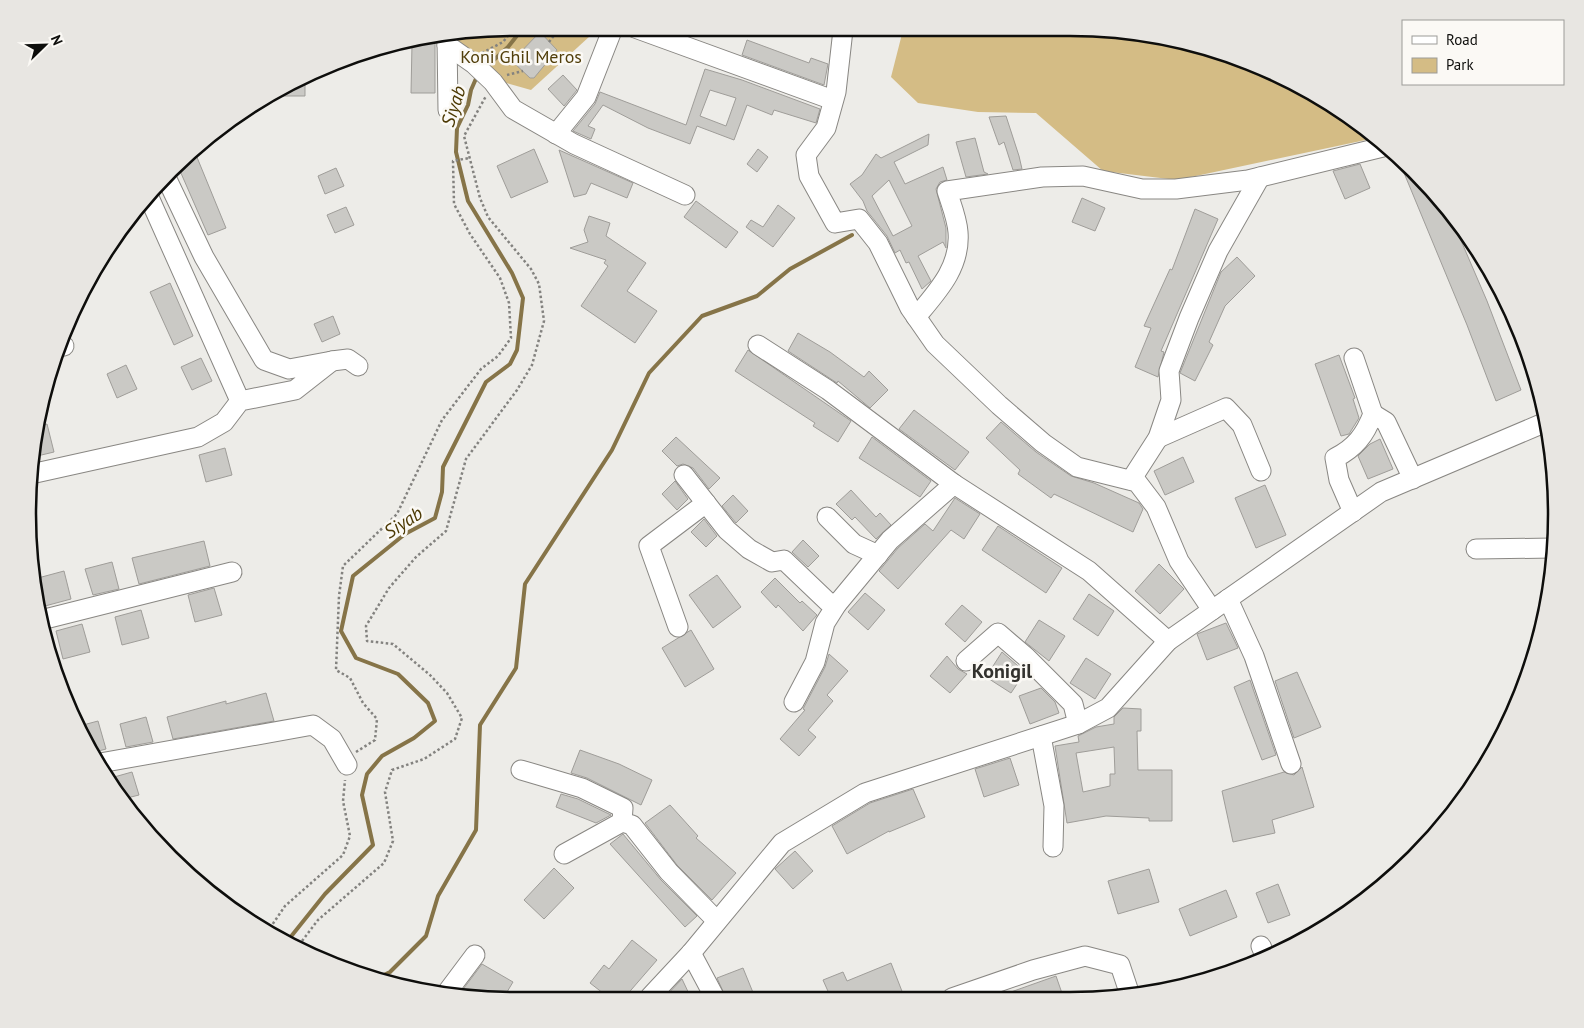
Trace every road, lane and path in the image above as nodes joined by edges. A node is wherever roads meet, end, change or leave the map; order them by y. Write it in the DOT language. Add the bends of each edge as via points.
graph roads {
  1 [pos="508,36"];
  2 [pos="554,36"];
  3 [pos="610,36"];
  4 [pos="657,36"];
  5 [pos="842,36"];
  6 [pos="447,42"];
  7 [pos="549,42"];
  8 [pos="481,70"];
  9 [pos="833,100"];
  10 [pos="448,110"];
  11 [pos="556,134"];
  12 [pos="1377,148"];
  13 [pos="468,158"];
  14 [pos="1260,177"];
  15 [pos="169,184"];
  16 [pos="685,194"];
  17 [pos="152,203"];
  18 [pos="916,317"];
  19 [pos="758,345"];
  20 [pos="1354,358"];
  21 [pos="332,361"];
  22 [pos="358,366"];
  23 [pos="240,401"];
  24 [pos="1373,414"];
  25 [pos="1540,425"];
  26 [pos="1158,438"];
  27 [pos="1261,471"];
  28 [pos="38,472"];
  29 [pos="684,475"];
  30 [pos="1413,479"];
  31 [pos="1130,480"];
  32 [pos="954,484"];
  33 [pos="706,503"];
  34 [pos="1353,512"];
  35 [pos="828,517"];
  36 [pos="1547,548"];
  37 [pos="1476,549"];
  38 [pos="878,556"];
  39 [pos="232,572"];
  40 [pos="1228,599"];
  41 [pos="837,604"];
  42 [pos="1212,610"];
  43 [pos="48,618"];
  44 [pos="678,627"];
  45 [pos="1168,641"];
  46 [pos="966,661"];
  47 [pos="794,702"];
  48 [pos="1078,724"];
  49 [pos="1041,736"];
  50 [pos="106,762"];
  51 [pos="1291,764"];
  52 [pos="347,765"];
  53 [pos="521,770"];
  54 [pos="622,822"];
  55 [pos="1053,847"];
  56 [pos="564,854"];
  57 [pos="717,921"];
  58 [pos="272,926"];
  59 [pos="302,941"];
  60 [pos="691,953"];
  61 [pos="474,955"];
  62 [pos="451,988"];
  63 [pos="1128,988"];
  64 [pos="655,992"];
  65 [pos="712,992"];
  66 [pos="970,992"];
  1 -- 8 [label="path"];
  2 -- 7 [label="path"];
  3 -- 11 [label="street" via="586,97"];
  4 -- 9 [label="street"];
  5 -- 9 [label="street"];
  6 -- 8 [label="street"];
  6 -- 10 [label="street"];
  8 -- 11 [label="street" via="514,109"];
  8 -- 13 [label="path" via="464,136"];
  9 -- 18 [label="street" via="826,128 806,155 809,176 835,223 858,219 867,226"];
  11 -- 16 [label="street"];
  12 -- 14 [label="street"];
  13 -- 52 [label="path" via="452,161 454,204 500,278 509,303 511,338 498,356 481,369 442,420 397,514 343,566 338,596 336,670 350,678 363,703 377,719 375,740 354,754"];
  13 -- 59 [label="path" via="488,217 531,269 539,284 544,321 532,365 466,459 446,531 416,557 389,588 366,626 367,641 393,644 447,693 462,718 455,739 424,759 392,770 385,792 393,841 384,863 318,920"];
  14 -- 18 [label="street" via="1176,189 1142,190 1083,176 1042,177 947,191 958,231 958,250 943,285"];
  14 -- 26 [label="street" via="1218,250 1189,318 1169,371 1171,400"];
  15 -- 21 [label="street" via="204,258 264,360 289,369"];
  17 -- 23 [label="street"];
  18 -- 31 [label="street" via="935,344 1043,444 1078,466"];
  19 -- 32 [label="street" via="828,390"];
  20 -- 24 [label="street"];
  21 -- 22 [label="street" via="348,359"];
  21 -- 23 [label="street" via="295,390"];
  23 -- 28 [label="street" via="224,422 198,437"];
  24 -- 30 [label="street" via="1386,422"];
  24 -- 34 [label="street" via="1364,435 1347,452 1334,458 1339,480"];
  25 -- 30 [label="street"];
  26 -- 27 [label="street" via="1226,408 1242,425"];
  26 -- 31 [label="street"];
  29 -- 33 [label="street"];
  30 -- 34 [label="street" via="1381,492"];
  31 -- 42 [label="street" via="1137,482 1156,507 1179,561"];
  32 -- 38 [label="street" via="890,540"];
  32 -- 45 [label="street" via="1089,571"];
  33 -- 41 [label="street" via="727,530 749,549 772,562 784,560 828,602"];
  33 -- 44 [label="street" via="649,546"];
  34 -- 40 [label="street"];
  35 -- 38 [label="street" via="854,544"];
  36 -- 37 [label="street"];
  38 -- 41 [label="street"];
  39 -- 43 [label="street"];
  40 -- 42 [label="street"];
  40 -- 51 [label="street" via="1254,656"];
  41 -- 47 [label="street" via="825,623 814,662"];
  42 -- 45 [label="street"];
  45 -- 48 [label="street" via="1108,708"];
  46 -- 48 [label="street" via="998,634 1073,704"];
  48 -- 49 [label="street"];
  49 -- 55 [label="street" via="1054,806"];
  49 -- 57 [label="street" via="865,793 782,843"];
  50 -- 52 [label="street" via="313,725 332,739"];
  52 -- 58 [label="path" via="343,801 350,836 343,855 285,906"];
  53 -- 54 [label="street" via="582,788 623,808"];
  54 -- 56 [label="street"];
  54 -- 57 [label="street" via="632,826 669,872"];
  57 -- 60 [label="street"];
  60 -- 64 [label="street"];
  60 -- 65 [label="street"];
  61 -- 62 [label="street"];
  63 -- 66 [label="street" via="1120,965 1085,956"];
}
